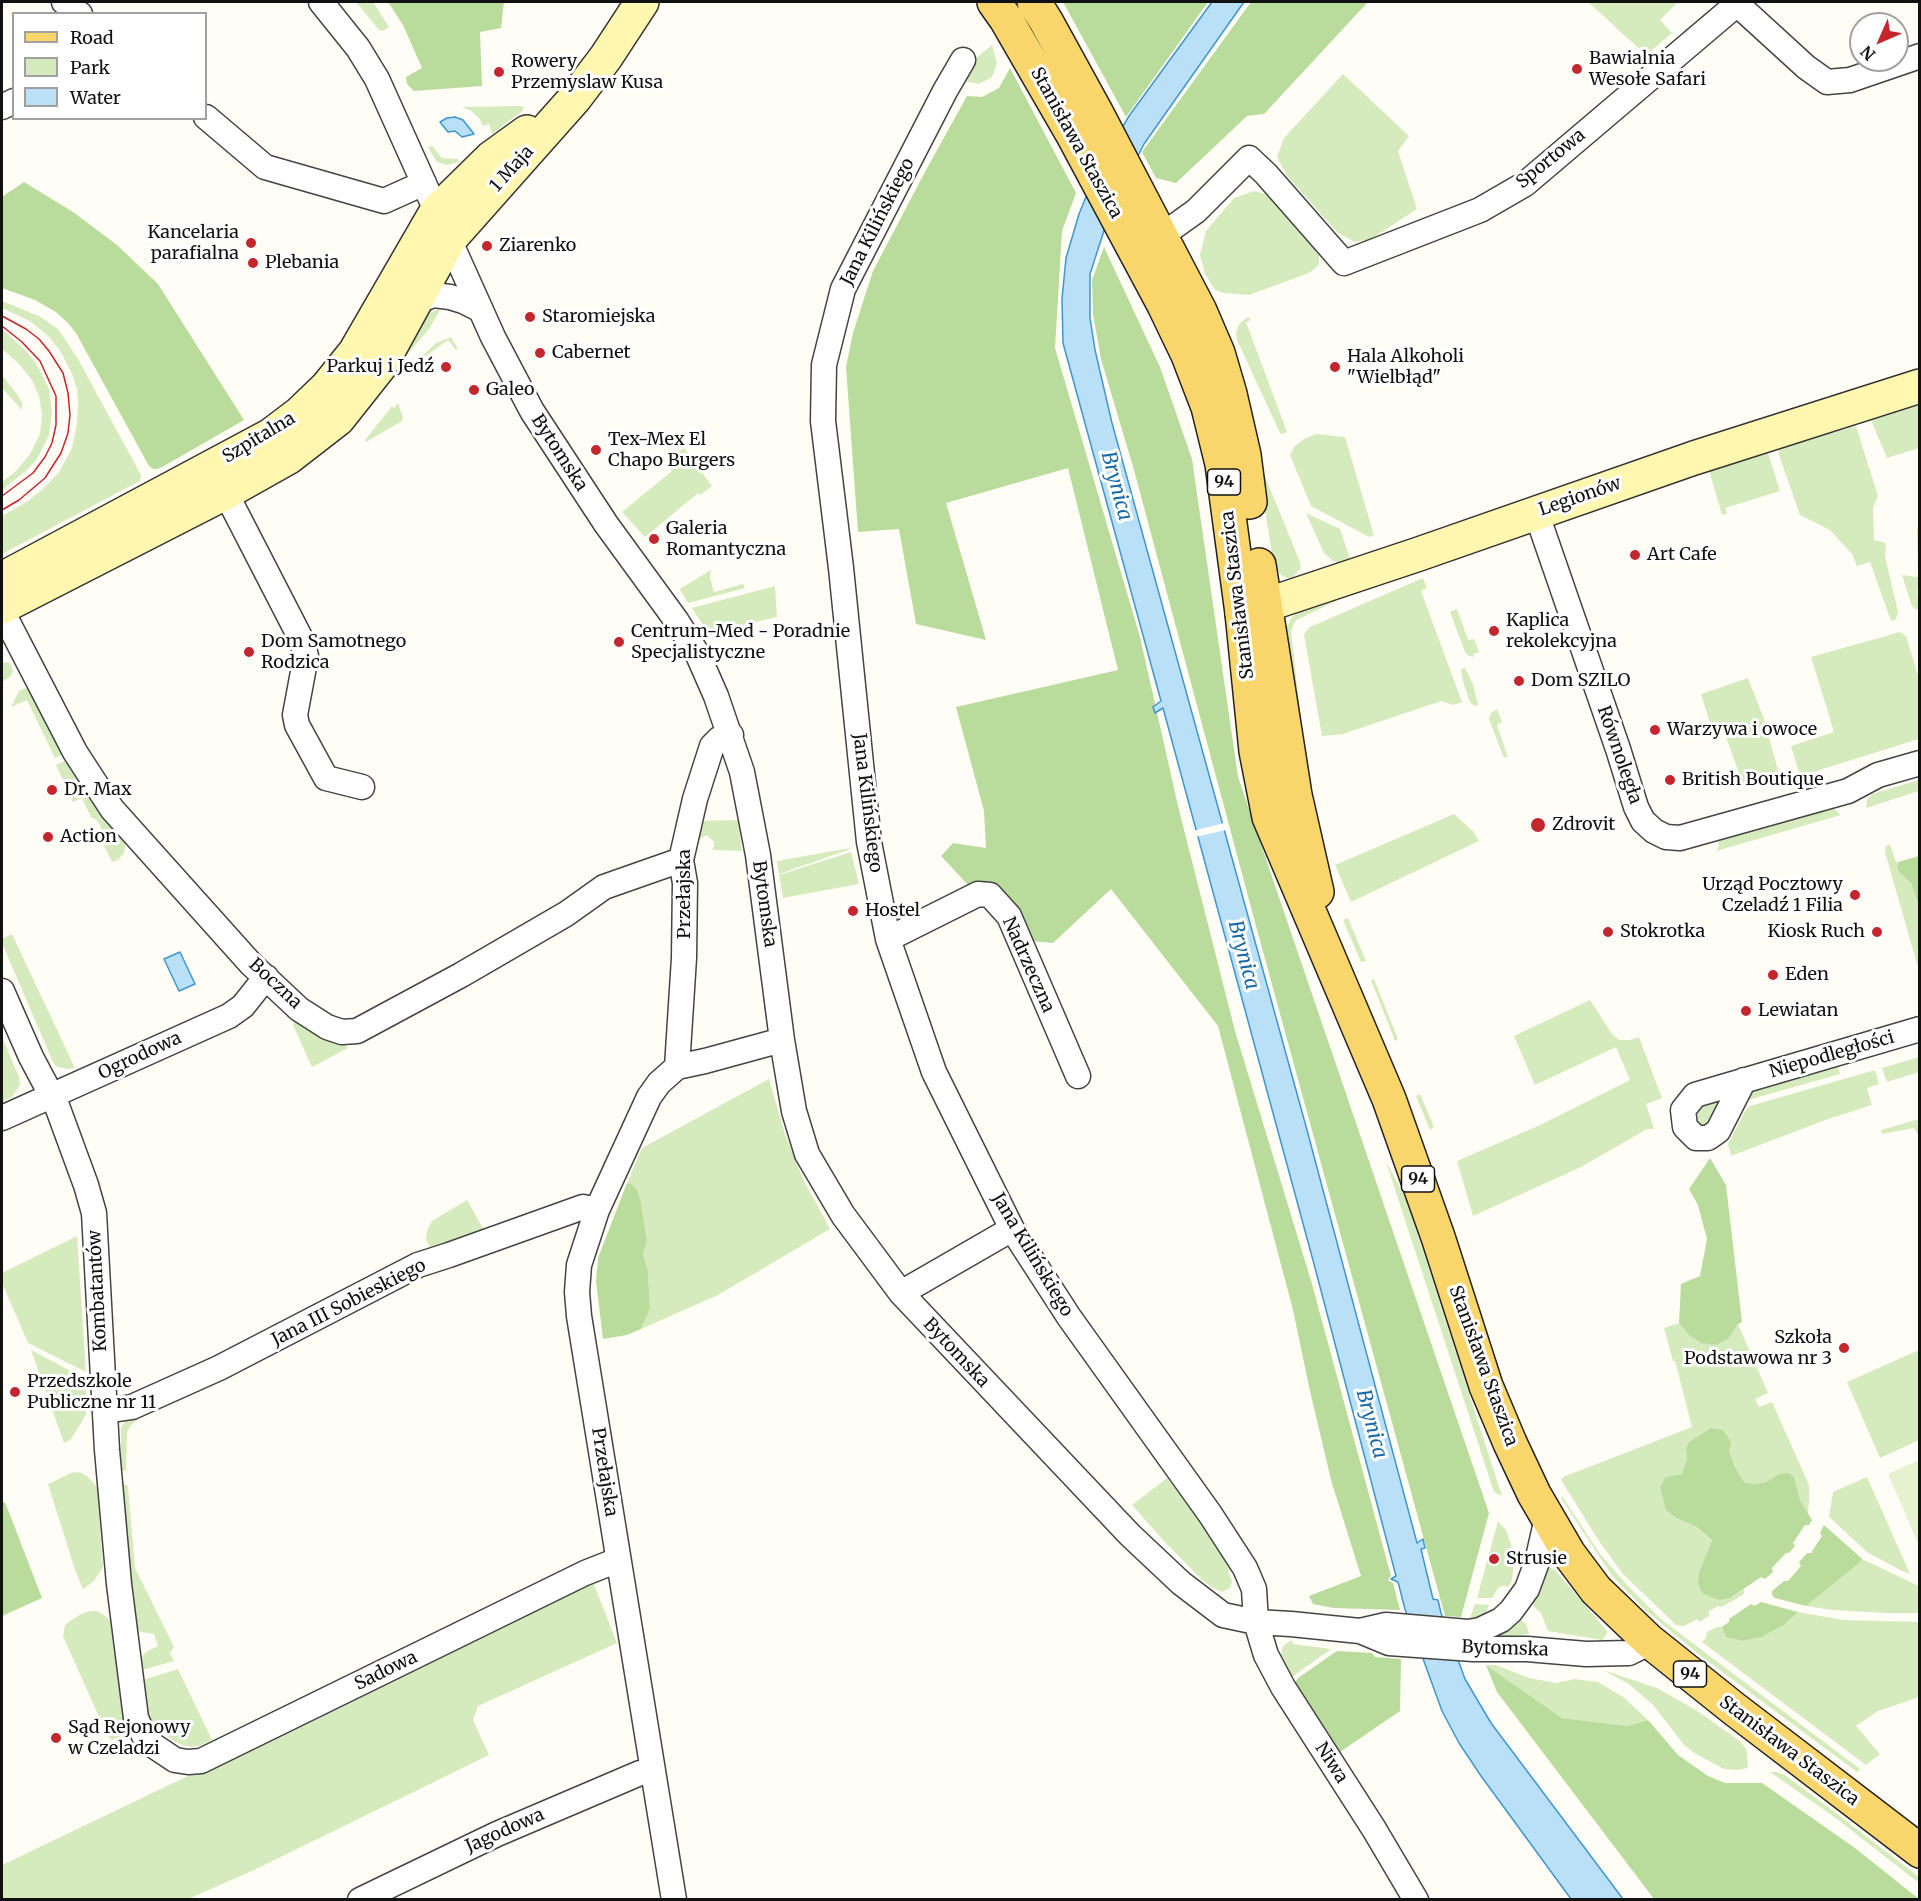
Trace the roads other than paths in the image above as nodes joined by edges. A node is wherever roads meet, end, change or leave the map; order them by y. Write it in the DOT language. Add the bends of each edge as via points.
graph roads {
  1 [pos="64,2"];
  2 [pos="321,2"];
  3 [pos="642,2"];
  4 [pos="994,2"];
  5 [pos="1034,2"];
  6 [pos="77,12"];
  7 [pos="1920,56"];
  8 [pos="963,60"];
  9 [pos="207,118"];
  10 [pos="436,211"];
  11 [pos="1161,236"];
  12 [pos="417,301"];
  13 [pos="481,310"];
  14 [pos="1920,386"];
  15 [pos="219,480"];
  16 [pos="1536,512"];
  17 [pos="2,579"];
  18 [pos="2,609"];
  19 [pos="1253,609"];
  20 [pos="731,735"];
  21 [pos="1920,763"];
  22 [pos="362,787"];
  23 [pos="681,860"];
  24 [pos="888,939"];
  25 [pos="266,976"];
  26 [pos="2,992"];
  27 [pos="1920,1029"];
  28 [pos="782,1040"];
  29 [pos="677,1067"];
  30 [pos="1078,1076"];
  31 [pos="1744,1080"];
  32 [pos="51,1096"];
  33 [pos="2,1118"];
  34 [pos="597,1210"];
  35 [pos="1012,1229"];
  36 [pos="901,1293"];
  37 [pos="105,1411"];
  38 [pos="1547,1518"];
  39 [pos="618,1560"];
  40 [pos="1256,1622"];
  41 [pos="1469,1640"];
  42 [pos="1648,1640"];
  43 [pos="153,1746"];
  44 [pos="653,1771"];
  45 [pos="1920,1851"];
  46 [pos="360,1899"];
  47 [pos="674,1899"];
  48 [pos="1416,1899"];
  1 -- 6 [label="street"];
  2 -- 10 [label="street, Bytomska" via="377,79"];
  3 -- 10 [label="street, 1 Maja" via="575,98 491,158"];
  4 -- 19 [label="main road, Stanisława Staszica / 94" via="1073,135 1188,355 1208,407"];
  5 -- 11 [label="main road, Stanisława Staszica / 94"];
  7 -- 11 [label="street, Sportowa" via="1850,80 1827,82 1737,4 1525,184 1480,210 1344,263 1248,158 1196,211"];
  8 -- 24 [label="street, Jana Kilińskiego" via="843,289 824,365 823,422 869,842"];
  9 -- 10 [label="street" via="265,166 384,201"];
  10 -- 12 [label="street, Szpitalna"];
  10 -- 13 [label="street, Bytomska"];
  10 -- 15 [label="street, Szpitalna" via="355,352 327,387"];
  11 -- 19 [label="main road, Stanisława Staszica / 94" via="1200,311 1230,394 1244,455"];
  12 -- 13 [label="street" via="434,295 450,297"];
  12 -- 15 [label="street, Szpitalna" via="380,366 338,419 289,457"];
  13 -- 20 [label="street, Bytomska" via="550,441 698,655"];
  14 -- 16 [label="street, Legionów"];
  15 -- 17 [label="street, Szpitalna"];
  15 -- 18 [label="street, Szpitalna"];
  15 -- 22 [label="street" via="302,641 306,656 295,715 297,725 326,778"];
  16 -- 19 [label="street, Legionów"];
  16 -- 21 [label="street, Równoległa" via="1636,807 1654,831 1680,838 1848,791 1878,775"];
  18 -- 25 [label="street, Boczna" via="75,752 112,809"];
  19 -- 38 [label="main road, Stanisława Staszica / 94" via="1336,976 1401,1131 1486,1386"];
  20 -- 23 [label="street, Przełajska" via="712,746"];
  20 -- 28 [label="street, Bytomska" via="758,855"];
  23 -- 25 [label="street, Boczna" via="604,887 566,914 357,1031 327,1027 299,1009"];
  23 -- 29 [label="street, Przełajska" via="685,883 684,958"];
  24 -- 30 [label="street, Nadrzeczna" via="978,894 990,895 1009,916"];
  24 -- 35 [label="street, Jana Kilińskiego" via="934,1072"];
  25 -- 32 [label="street, Ogrodowa" via="230,1016"];
  26 -- 32 [label="street, Kombatantów"];
  27 -- 31 [label="street, Niepodległości"];
  28 -- 29 [label="street"];
  28 -- 36 [label="street, Bytomska" via="794,1110 807,1154 843,1215"];
  29 -- 34 [label="street, Przełajska" via="649,1097"];
  32 -- 33 [label="street, Ogrodowa"];
  32 -- 37 [label="street, Kombatantów" via="94,1213"];
  34 -- 37 [label="street, Jana III Sobieskiego" via="583,1207 418,1265 219,1368 132,1407"];
  34 -- 39 [label="street, Przełajska" via="579,1265 577,1292"];
  35 -- 36 [label="street"];
  35 -- 40 [label="street, Jana Kilińskiego" via="1245,1568 1254,1589"];
  36 -- 40 [label="street, Bytomska" via="1130,1535 1181,1583 1223,1615"];
  37 -- 43 [label="street, Kombatantów" via="119,1584 136,1718"];
  38 -- 41 [label="street, Bytomska" via="1527,1589 1511,1611"];
  38 -- 42 [label="main road, Stanisława Staszica / 94" via="1596,1590"];
  39 -- 43 [label="street, Sadowa" via="201,1761 175,1760"];
  39 -- 44 [label="street, Przełajska"];
  40 -- 41 [label="street, Bytomska"];
  40 -- 48 [label="street, Niwa" via="1282,1687"];
  41 -- 42 [label="street, Bytomska" via="1586,1654 1629,1653"];
  42 -- 45 [label="main road, Stanisława Staszica / 94"];
  44 -- 46 [label="street, Jagodowa" via="496,1834"];
  44 -- 47 [label="street, Przełajska"];
}
